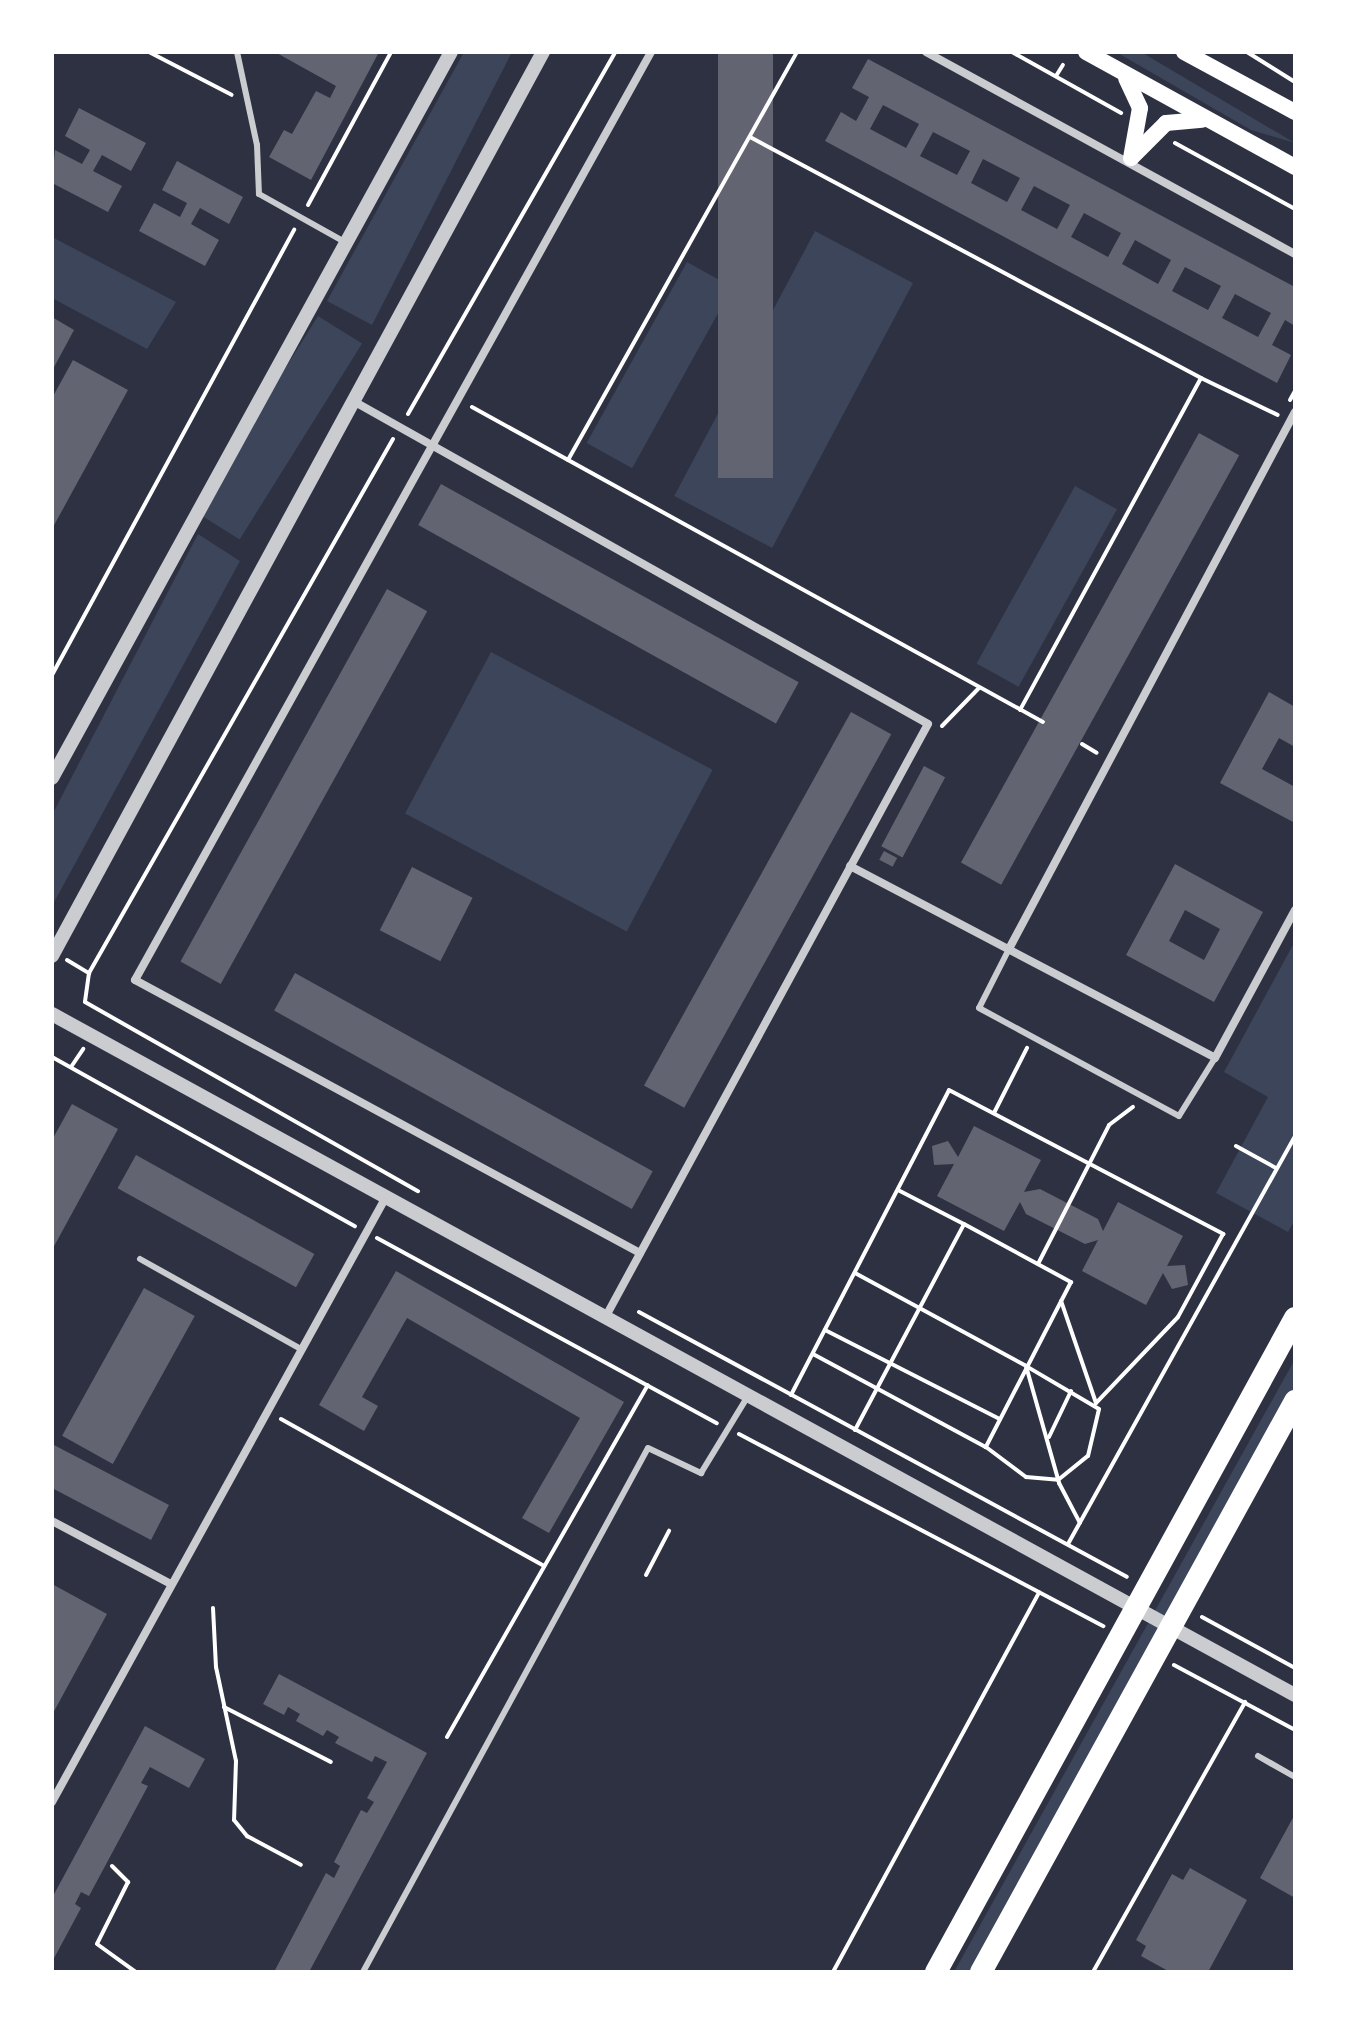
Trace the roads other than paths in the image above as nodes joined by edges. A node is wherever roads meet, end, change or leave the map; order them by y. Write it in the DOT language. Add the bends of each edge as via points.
graph roads {
  1 [pos="237,52"];
  2 [pos="451,52"];
  3 [pos="543,52"];
  4 [pos="651,52"];
  5 [pos="926,52"];
  6 [pos="1086,52"];
  7 [pos="1196,55"];
  8 [pos="1120,71"];
  9 [pos="1295,112"];
  10 [pos="1208,120"];
  11 [pos="1129,160"];
  12 [pos="1295,167"];
  13 [pos="348,243"];
  14 [pos="1295,254"];
  15 [pos="355,402"];
  16 [pos="1295,412"];
  17 [pos="433,445"];
  18 [pos="52,778"];
  19 [pos="850,866"];
  20 [pos="1295,910"];
  21 [pos="1010,947"];
  22 [pos="52,956"];
  23 [pos="52,1014"];
  24 [pos="1215,1058"];
  25 [pos="386,1197"];
  26 [pos="640,1253"];
  27 [pos="140,1259"];
  28 [pos="605,1318"];
  29 [pos="1295,1318"];
  30 [pos="301,1349"];
  31 [pos="748,1396"];
  32 [pos="1295,1401"];
  33 [pos="52,1521"];
  34 [pos="171,1584"];
  35 [pos="1295,1695"];
  36 [pos="1258,1756"];
  37 [pos="1295,1777"];
  38 [pos="52,1802"];
  39 [pos="363,1972"];
  40 [pos="936,1972"];
  41 [pos="981,1972"];
  1 -- 13 [label="lane" via="250,104 259,194"];
  2 -- 13 [label="street"];
  3 -- 15 [label="street"];
  4 -- 17 [label="street"];
  5 -- 11 [label="street"];
  6 -- 8 [label="main road"];
  7 -- 9 [label="main road"];
  8 -- 10 [label="main road"];
  8 -- 11 [label="main road" via="1138,94 1139,123"];
  10 -- 11 [label="main road" via="1178,120 1154,131"];
  10 -- 12 [label="main road"];
  11 -- 14 [label="street"];
  13 -- 18 [label="street"];
  15 -- 17 [label="street"];
  15 -- 22 [label="street"];
  16 -- 21 [label="street"];
  17 -- 19 [label="street" via="928,724"];
  17 -- 26 [label="street" via="135,980"];
  19 -- 21 [label="street"];
  19 -- 26 [label="street"];
  20 -- 24 [label="street"];
  21 -- 24 [label="street"];
  21 -- 24 [label="lane" via="979,1008 1179,1116"];
  23 -- 25 [label="street"];
  25 -- 28 [label="street"];
  25 -- 30 [label="street"];
  26 -- 28 [label="street"];
  27 -- 30 [label="lane"];
  28 -- 31 [label="street"];
  29 -- 40 [label="highway"];
  30 -- 34 [label="street"];
  31 -- 35 [label="street"];
  31 -- 39 [label="lane" via="701,1473 648,1448"];
  32 -- 41 [label="highway"];
  33 -- 34 [label="street"];
  34 -- 38 [label="street"];
  36 -- 37 [label="lane"];
}
